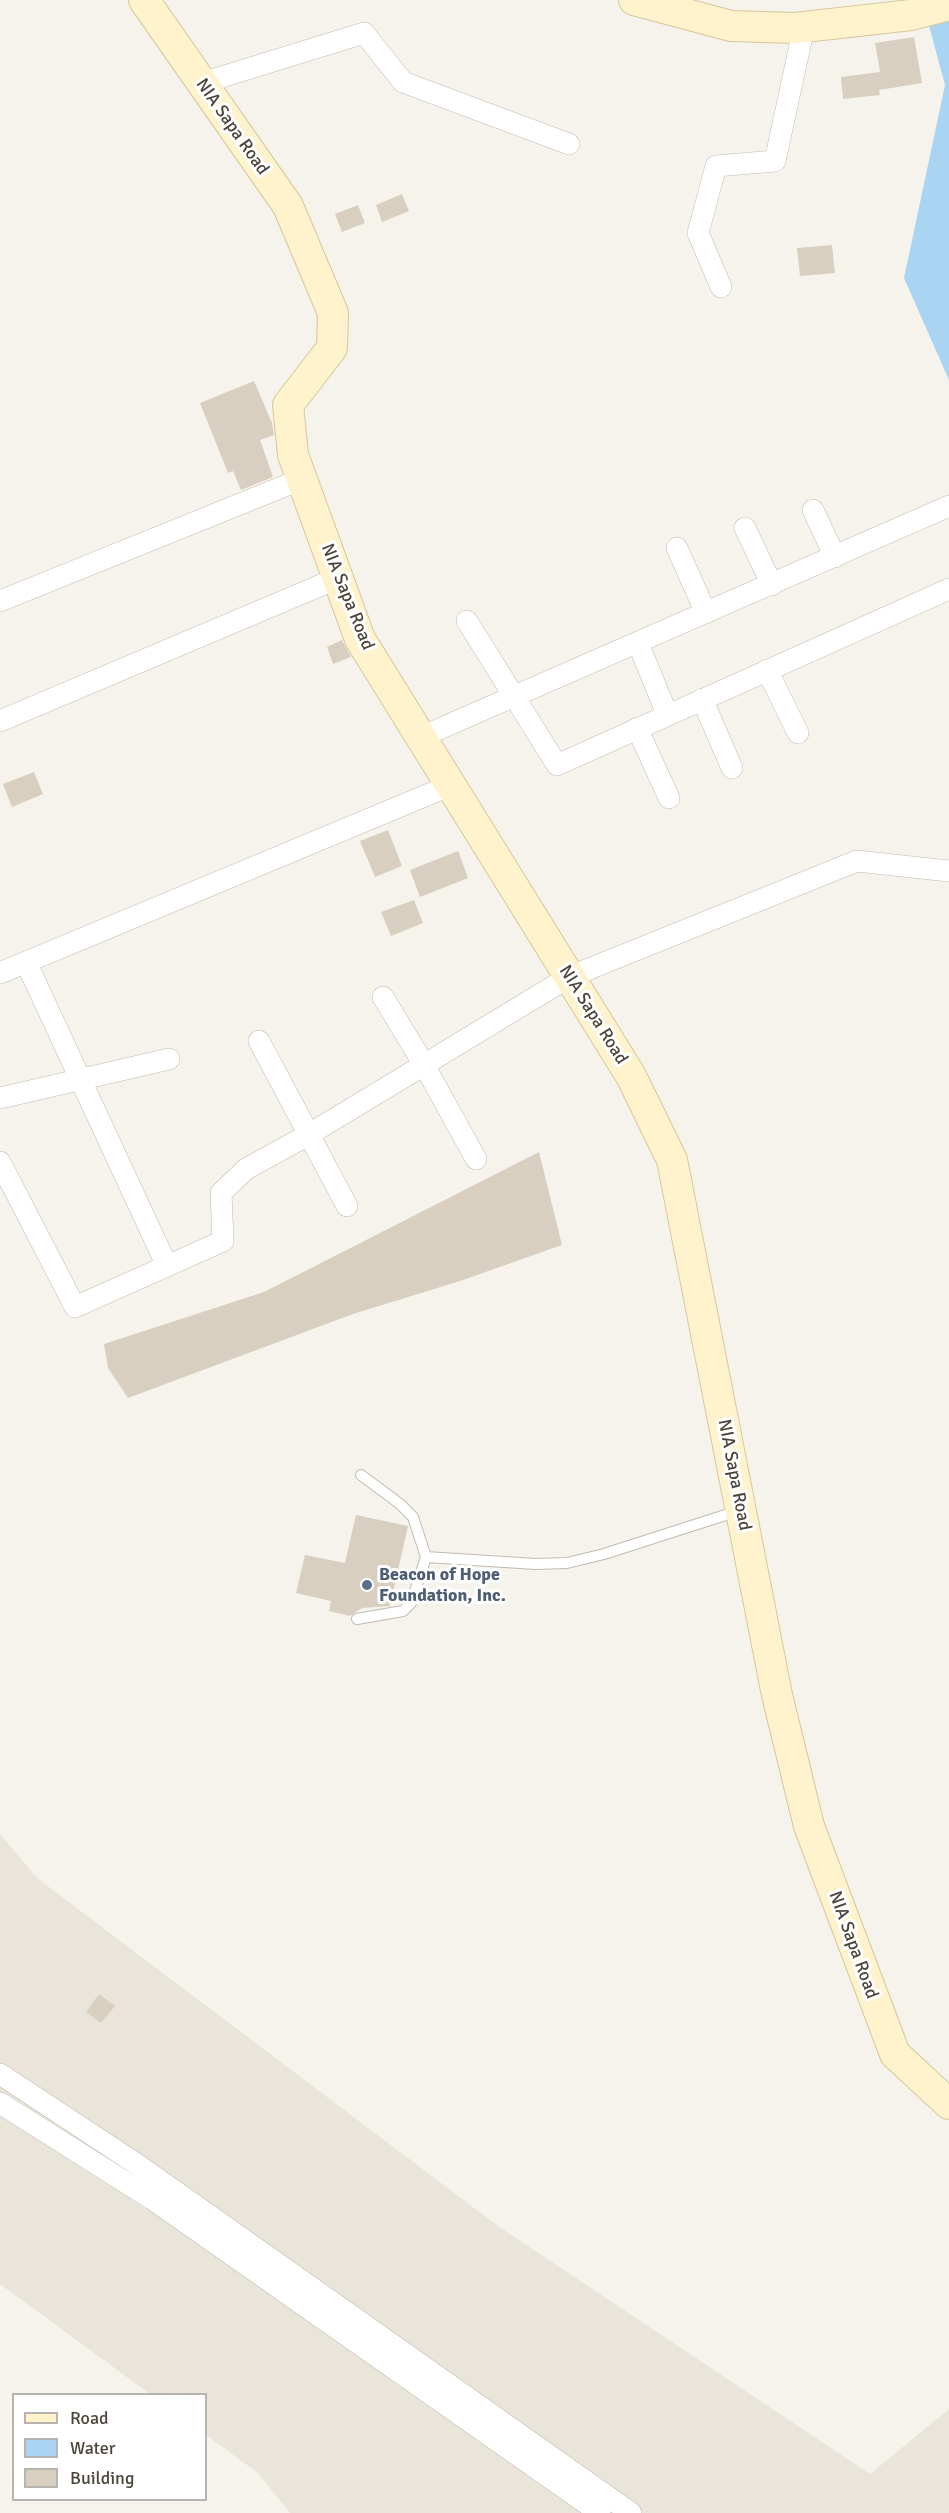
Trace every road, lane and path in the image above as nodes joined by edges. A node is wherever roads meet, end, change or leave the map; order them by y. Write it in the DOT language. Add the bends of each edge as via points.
graph roads {
  1 [pos="144,0"];
  2 [pos="634,0"];
  3 [pos="949,5"];
  4 [pos="804,27"];
  5 [pos="202,83"];
  6 [pos="569,144"];
  7 [pos="721,287"];
  8 [pos="302,479"];
  9 [pos="949,506"];
  10 [pos="813,510"];
  11 [pos="745,528"];
  12 [pos="676,548"];
  13 [pos="835,557"];
  14 [pos="338,578"];
  15 [pos="772,585"];
  16 [pos="949,590"];
  17 [pos="0,601"];
  18 [pos="706,613"];
  19 [pos="467,621"];
  20 [pos="638,643"];
  21 [pos="767,670"];
  22 [pos="516,696"];
  23 [pos="702,699"];
  24 [pos="667,714"];
  25 [pos="0,721"];
  26 [pos="637,728"];
  27 [pos="798,733"];
  28 [pos="421,737"];
  29 [pos="732,768"];
  30 [pos="451,785"];
  31 [pos="669,798"];
  32 [pos="949,871"];
  33 [pos="26,962"];
  34 [pos="2,968"];
  35 [pos="569,977"];
  36 [pos="383,997"];
  37 [pos="259,1041"];
  38 [pos="169,1059"];
  39 [pos="423,1063"];
  40 [pos="82,1079"];
  41 [pos="0,1098"];
  42 [pos="308,1135"];
  43 [pos="476,1159"];
  44 [pos="0,1162"];
  45 [pos="347,1206"];
  46 [pos="167,1266"];
  47 [pos="361,1475"];
  48 [pos="741,1510"];
  49 [pos="426,1557"];
  50 [pos="357,1619"];
  51 [pos="0,2074"];
  52 [pos="0,2103"];
  53 [pos="949,2104"];
  54 [pos="600,2513"];
  55 [pos="631,2513"];
  1 -- 5 [label="street, NIA Sapa Road"];
  2 -- 4 [label="street" via="731,26"];
  3 -- 4 [label="street" via="911,15"];
  4 -- 7 [label="street" via="776,161 716,165 698,233"];
  5 -- 6 [label="street" via="364,33 403,82"];
  5 -- 8 [label="street, NIA Sapa Road" via="288,206 333,313 332,348 288,405 293,455"];
  8 -- 14 [label="street, NIA Sapa Road"];
  8 -- 17 [label="street"];
  9 -- 13 [label="street"];
  10 -- 13 [label="street"];
  11 -- 15 [label="street"];
  12 -- 18 [label="street"];
  13 -- 15 [label="street"];
  14 -- 25 [label="street"];
  14 -- 28 [label="street, NIA Sapa Road" via="360,639"];
  15 -- 18 [label="street"];
  16 -- 21 [label="street"];
  18 -- 20 [label="street"];
  19 -- 22 [label="street"];
  20 -- 22 [label="street"];
  20 -- 24 [label="street"];
  21 -- 23 [label="street"];
  21 -- 27 [label="street"];
  22 -- 26 [label="street" via="557,765"];
  22 -- 28 [label="street"];
  23 -- 24 [label="street"];
  23 -- 29 [label="street"];
  24 -- 26 [label="street"];
  26 -- 31 [label="street"];
  28 -- 30 [label="street, NIA Sapa Road"];
  30 -- 33 [label="street"];
  30 -- 35 [label="street, NIA Sapa Road"];
  32 -- 35 [label="street" via="857,861"];
  33 -- 34 [label="street"];
  33 -- 40 [label="street"];
  35 -- 39 [label="street"];
  35 -- 48 [label="street, NIA Sapa Road" via="631,1076 672,1160"];
  36 -- 39 [label="street"];
  37 -- 42 [label="street"];
  38 -- 40 [label="street"];
  39 -- 42 [label="street"];
  39 -- 43 [label="street"];
  40 -- 41 [label="street"];
  40 -- 46 [label="street"];
  42 -- 45 [label="street"];
  42 -- 46 [label="street" via="246,1169 222,1193 223,1241"];
  44 -- 46 [label="street" via="75,1307"];
  47 -- 49 [label="lane" via="413,1517"];
  48 -- 49 [label="lane" via="567,1563"];
  48 -- 53 [label="street, NIA Sapa Road" via="777,1695 809,1826 895,2054"];
  49 -- 50 [label="lane" via="411,1603 404,1611"];
  51 -- 55 [label="street" via="138,2165"];
  52 -- 54 [label="street" via="152,2199"];
}
